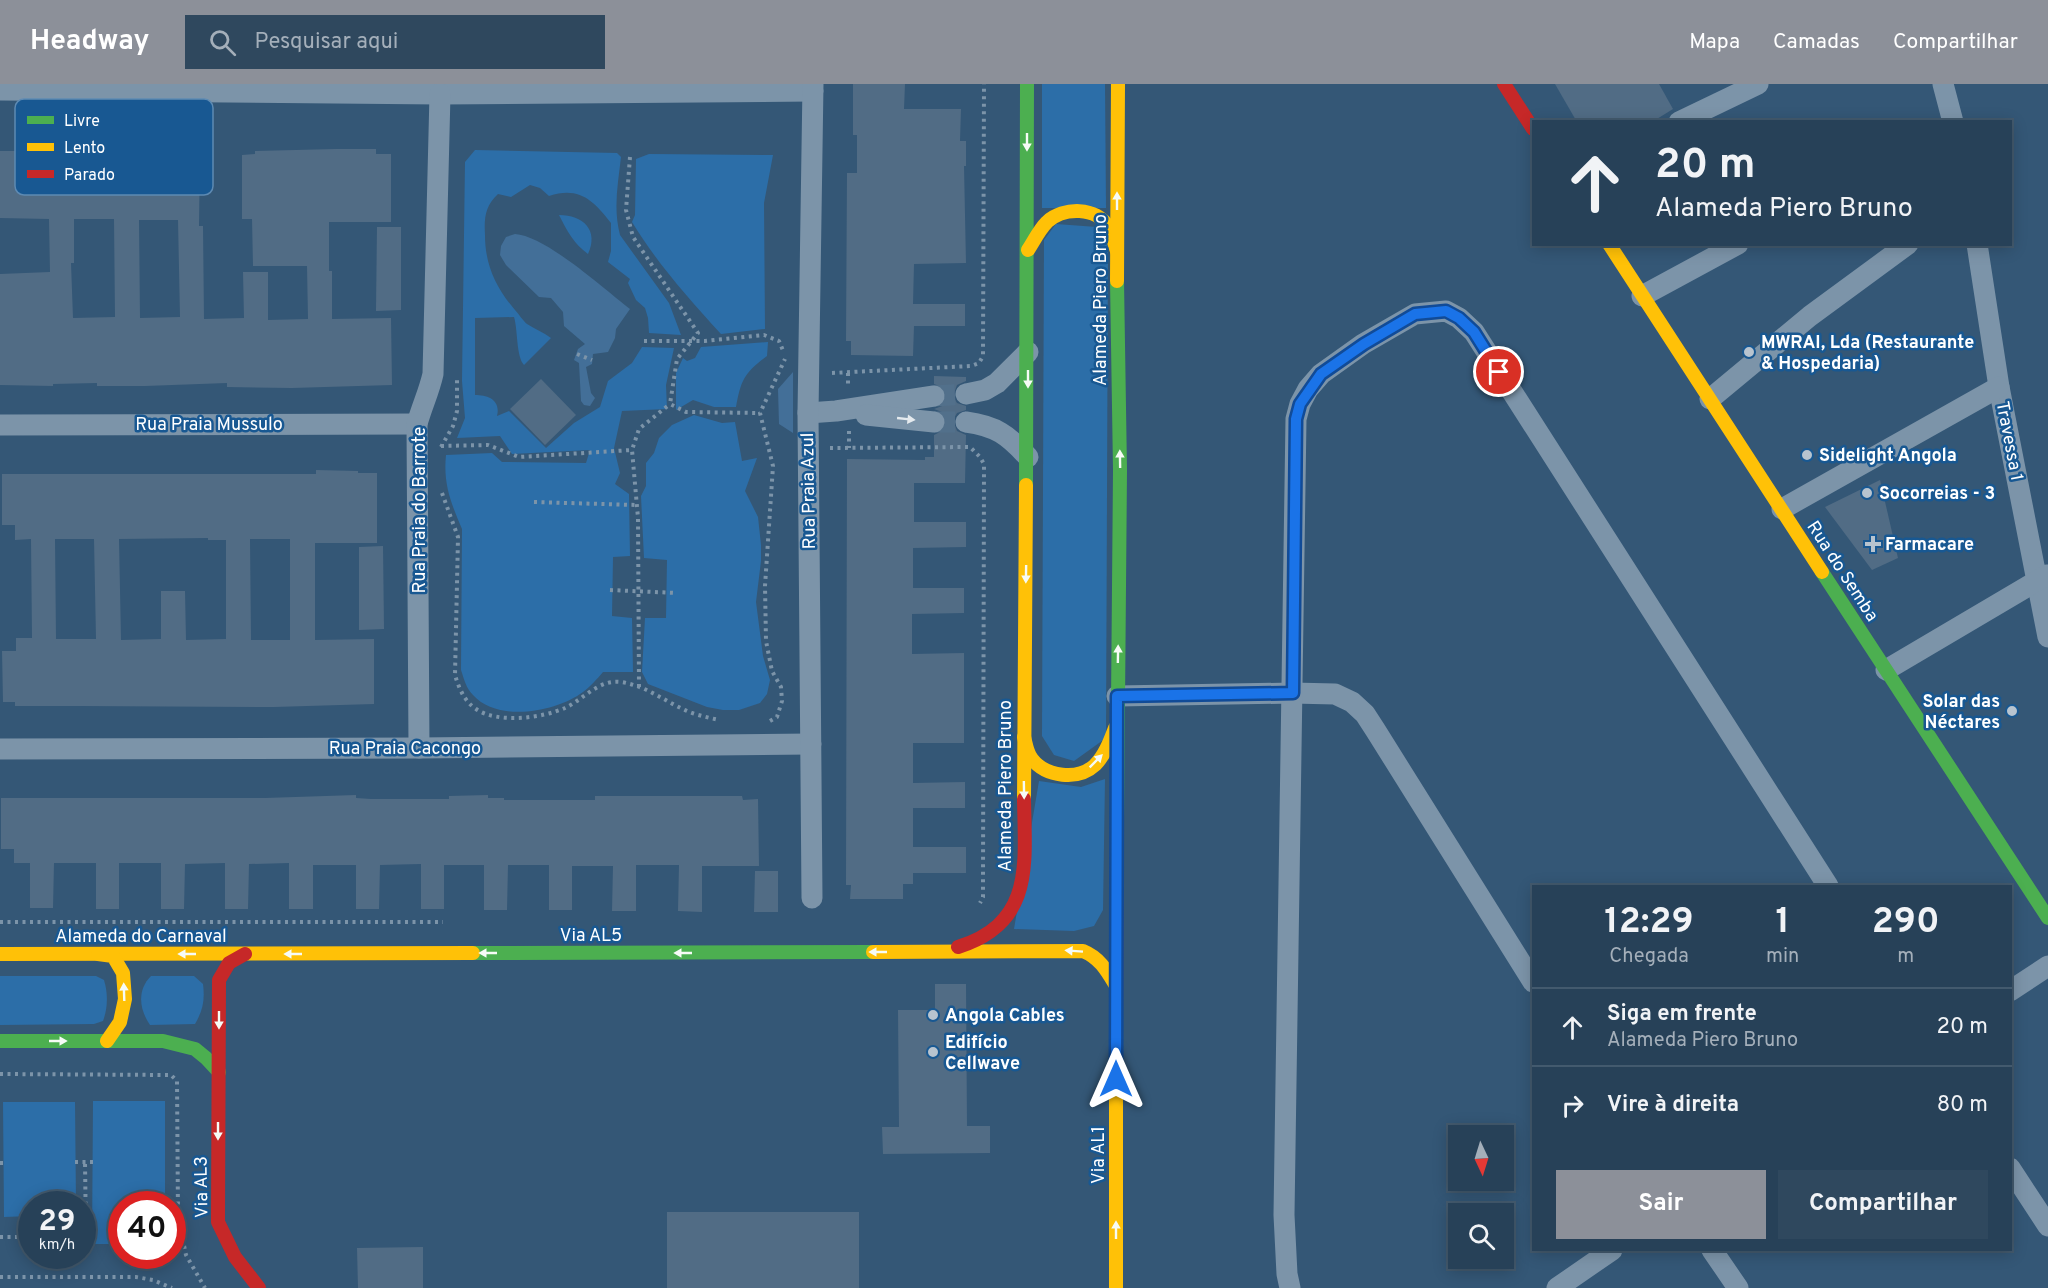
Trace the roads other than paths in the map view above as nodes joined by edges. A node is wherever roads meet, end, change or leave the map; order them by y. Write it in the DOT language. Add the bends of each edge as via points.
graph roads {
  1 [pos="1027,84"];
  2 [pos="1118,84"];
  3 [pos="1504,84"];
  4 [pos="1758,84"];
  5 [pos="1943,84"];
  6 [pos="530,88"];
  7 [pos="813,88"];
  8 [pos="0,90"];
  9 [pos="440,94"];
  10 [pos="1683,120"];
  11 [pos="1952,120"];
  12 [pos="1532,127"];
  13 [pos="1610,246"];
  14 [pos="1734,246"];
  15 [pos="1905,246"];
  16 [pos="1977,246"];
  17 [pos="1028,250"];
  18 [pos="1117,252"];
  19 [pos="1642,296"];
  20 [pos="1028,352"];
  21 [pos="1999,387"];
  22 [pos="966,394"];
  23 [pos="934,396"];
  24 [pos="1710,399"];
  25 [pos="808,413"];
  26 [pos="842,419"];
  27 [pos="934,422"];
  28 [pos="966,422"];
  29 [pos="417,424"];
  30 [pos="0,425"];
  31 [pos="1028,457"];
  32 [pos="1782,509"];
  33 [pos="2043,578"];
  34 [pos="2048,637"];
  35 [pos="1886,670"];
  36 [pos="1293,693"];
  37 [pos="1117,696"];
  38 [pos="1117,723"];
  39 [pos="1023,734"];
  40 [pos="811,744"];
  41 [pos="419,748"];
  42 [pos="0,749"];
  43 [pos="1827,885"];
  44 [pos="812,898"];
  45 [pos="2048,918"];
  46 [pos="936,952"];
  47 [pos="0,954"];
  48 [pos="98,954"];
  49 [pos="245,954"];
  50 [pos="2048,966"];
  51 [pos="1532,980"];
  52 [pos="1116,986"];
  53 [pos="2012,990"];
  54 [pos="0,1041"];
  55 [pos="107,1041"];
  56 [pos="219,1072"];
  57 [pos="2012,1171"];
  58 [pos="2048,1226"];
  59 [pos="1611,1251"];
  60 [pos="1713,1251"];
  61 [pos="259,1288"];
  62 [pos="1116,1288"];
  63 [pos="1290,1288"];
  64 [pos="1557,1288"];
  65 [pos="1738,1288"];
  1 -- 17 [label="street, Alameda Piero Bruno, one-way"];
  18 -- 2 [label="street, Alameda Piero Bruno, one-way"];
  3 -- 12 [label="street"];
  4 -- 10 [label="street"];
  5 -- 11 [label="street"];
  6 -- 7 [label="street"];
  6 -- 9 [label="street"];
  7 -- 25 [label="street, Rua Praia Azul"];
  8 -- 9 [label="street"];
  9 -- 29 [label="street, Rua Praia do Barrote" via="433,374"];
  13 -- 19 [label="street, Rua do Semba"];
  14 -- 19 [label="street"];
  15 -- 24 [label="street" via="1810,316"];
  16 -- 21 [label="street, Travessa 1"];
  17 -- 18 [label="street" via="1047,222 1059,214 1085,211 1108,227"];
  17 -- 20 [label="street, Alameda Piero Bruno"];
  37 -- 18 [label="street, Alameda Piero Bruno, one-way"];
  19 -- 24 [label="street, Rua do Semba"];
  20 -- 22 [label="street" via="997,383"];
  20 -- 31 [label="street, Alameda Piero Bruno, one-way"];
  21 -- 32 [label="street"];
  21 -- 33 [label="street, Travessa 1"];
  23 -- 26 [label="street"];
  24 -- 32 [label="street, Rua do Semba"];
  25 -- 26 [label="street"];
  25 -- 40 [label="street, Rua Praia Azul"];
  26 -- 27 [label="street, one-way"];
  28 -- 31 [label="street" via="999,431"];
  29 -- 30 [label="street, Rua Praia Mussulo"];
  29 -- 41 [label="street, Rua Praia do Barrote"];
  31 -- 39 [label="street, Alameda Piero Bruno, one-way"];
  32 -- 35 [label="street, Rua do Semba"];
  33 -- 34 [label="street, Travessa 1"];
  33 -- 35 [label="street"];
  35 -- 45 [label="street, Rua do Semba"];
  36 -- 37 [label="street"];
  36 -- 43 [label="street" via="1296,419 1300,404 1321,374 1364,344 1415,314 1446,311 1474,332"];
  36 -- 51 [label="street" via="1335,694 1365,714"];
  36 -- 63 [label="street" via="1284,1215"];
  37 -- 38 [label="street, Alameda Piero Bruno"];
  39 -- 38 [label="street, one-way" via="1032,759 1048,772 1069,776 1094,766 1108,747"];
  38 -- 52 [label="street, Alameda Piero Bruno"];
  39 -- 46 [label="street, Alameda Piero Bruno, one-way" via="1025,868 1021,886 1004,922 978,942"];
  40 -- 41 [label="street, Rua Praia Cacongo"];
  40 -- 44 [label="street, Rua Praia Azul"];
  41 -- 42 [label="street, Rua Praia Cacongo"];
  46 -- 49 [label="street, Via AL5, one-way"];
  52 -- 46 [label="street, one-way" via="1104,966 1083,951"];
  47 -- 48 [label="street, Alameda do Carnaval"];
  49 -- 48 [label="street, Alameda do Carnaval, one-way"];
  55 -- 48 [label="street, one-way" via="120,1022 125,999 123,973 113,956"];
  49 -- 56 [label="street, Alameda do Carnaval, one-way" via="234,957 219,980"];
  50 -- 53 [label="street"];
  62 -- 52 [label="street, Via AL1, one-way"];
  54 -- 55 [label="street, one-way"];
  55 -- 56 [label="street" via="189,1045"];
  56 -- 61 [label="street, Via AL3, one-way" via="218,1222 228,1247"];
  57 -- 58 [label="street"];
  59 -- 64 [label="street"];
  60 -- 65 [label="street"];
}
